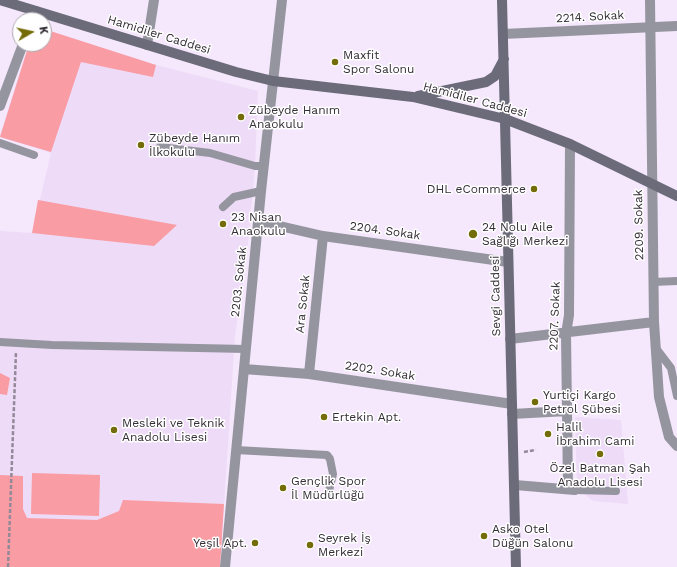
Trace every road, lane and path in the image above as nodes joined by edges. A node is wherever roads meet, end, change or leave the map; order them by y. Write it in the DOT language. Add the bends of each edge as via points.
graph roads {
  1 [pos="0,0"];
  2 [pos="154,0"];
  3 [pos="282,0"];
  4 [pos="502,0"];
  5 [pos="650,0"];
  6 [pos="27,12"];
  7 [pos="52,20"];
  8 [pos="677,26"];
  9 [pos="650,27"];
  10 [pos="503,34"];
  11 [pos="147,45"];
  12 [pos="20,52"];
  13 [pos="504,59"];
  14 [pos="273,81"];
  15 [pos="413,97"];
  16 [pos="0,106"];
  17 [pos="505,119"];
  18 [pos="0,143"];
  19 [pos="570,144"];
  20 [pos="160,146"];
  21 [pos="34,154"];
  22 [pos="264,166"];
  23 [pos="652,183"];
  24 [pos="261,191"];
  25 [pos="677,196"];
  26 [pos="223,207"];
  27 [pos="258,221"];
  28 [pos="323,236"];
  29 [pos="508,262"];
  30 [pos="677,281"];
  31 [pos="653,282"];
  32 [pos="654,322"];
  33 [pos="566,334"];
  34 [pos="510,339"];
  35 [pos="0,342"];
  36 [pos="17,343"];
  37 [pos="655,347"];
  38 [pos="246,349"];
  39 [pos="244,369"];
  40 [pos="309,374"];
  41 [pos="677,396"];
  42 [pos="512,409"];
  43 [pos="567,411"];
  44 [pos="677,446"];
  45 [pos="236,450"];
  46 [pos="515,485"];
  47 [pos="572,490"];
  48 [pos="616,491"];
  49 [pos="328,495"];
  50 [pos="8,567"];
  51 [pos="225,567"];
  52 [pos="516,567"];
  1 -- 6 [label="main road, Hamidiler Caddesi"];
  2 -- 11 [label="street"];
  3 -- 14 [label="street, 2203. Sokak"];
  4 -- 10 [label="main road, Sevgi Caddesi"];
  5 -- 9 [label="street, 2209. Sokak"];
  7 -- 11 [label="main road, Hamidiler Caddesi"];
  8 -- 9 [label="street, 2214. Sokak"];
  9 -- 10 [label="street, 2214. Sokak"];
  9 -- 23 [label="street, 2209. Sokak"];
  10 -- 13 [label="main road, Sevgi Caddesi"];
  11 -- 14 [label="main road, Hamidiler Caddesi"];
  12 -- 16 [label="street"];
  13 -- 15 [label="main road" via="495,76 486,82"];
  13 -- 17 [label="main road, Sevgi Caddesi"];
  14 -- 15 [label="main road, Hamidiler Caddesi"];
  14 -- 22 [label="street, 2203. Sokak"];
  15 -- 17 [label="main road, Hamidiler Caddesi"];
  17 -- 19 [label="main road, Hamidiler Caddesi"];
  17 -- 29 [label="main road, Sevgi Caddesi"];
  18 -- 21 [label="lane"];
  19 -- 23 [label="main road, Hamidiler Caddesi"];
  19 -- 33 [label="street, 2207. Sokak" via="569,315"];
  20 -- 22 [label="lane" via="210,153 255,166"];
  22 -- 24 [label="street, 2203. Sokak"];
  23 -- 25 [label="main road, Hamidiler Caddesi"];
  23 -- 31 [label="street, 2209. Sokak"];
  24 -- 26 [label="lane" via="234,197"];
  24 -- 27 [label="street, 2203. Sokak"];
  27 -- 28 [label="street, 2204. Sokak"];
  27 -- 38 [label="street, 2203. Sokak"];
  28 -- 29 [label="street, 2204. Sokak"];
  28 -- 40 [label="street, Ara Sokak"];
  29 -- 34 [label="main road, Sevgi Caddesi"];
  30 -- 31 [label="lane"];
  31 -- 32 [label="street, 2209. Sokak"];
  32 -- 33 [label="street"];
  32 -- 37 [label="street, 2209. Sokak"];
  33 -- 34 [label="street"];
  33 -- 43 [label="street, 2207. Sokak"];
  34 -- 42 [label="main road, Sevgi Caddesi"];
  35 -- 36 [label="lane"];
  36 -- 38 [label="lane"];
  36 -- 50 [label="path"];
  37 -- 41 [label="lane" via="671,368"];
  37 -- 44 [label="street, 2209. Sokak" via="659,397 669,437"];
  38 -- 39 [label="street, 2203. Sokak"];
  39 -- 40 [label="street, 2202. Sokak"];
  39 -- 45 [label="street, 2203. Sokak"];
  40 -- 42 [label="street, 2202. Sokak"];
  42 -- 43 [label="street"];
  42 -- 46 [label="main road, Sevgi Caddesi"];
  43 -- 47 [label="street, 2207. Sokak"];
  45 -- 49 [label="lane" via="327,455 333,474"];
  45 -- 51 [label="street, 2203. Sokak"];
  46 -- 47 [label="street"];
  46 -- 52 [label="main road, Sevgi Caddesi"];
  47 -- 48 [label="lane"];
}
